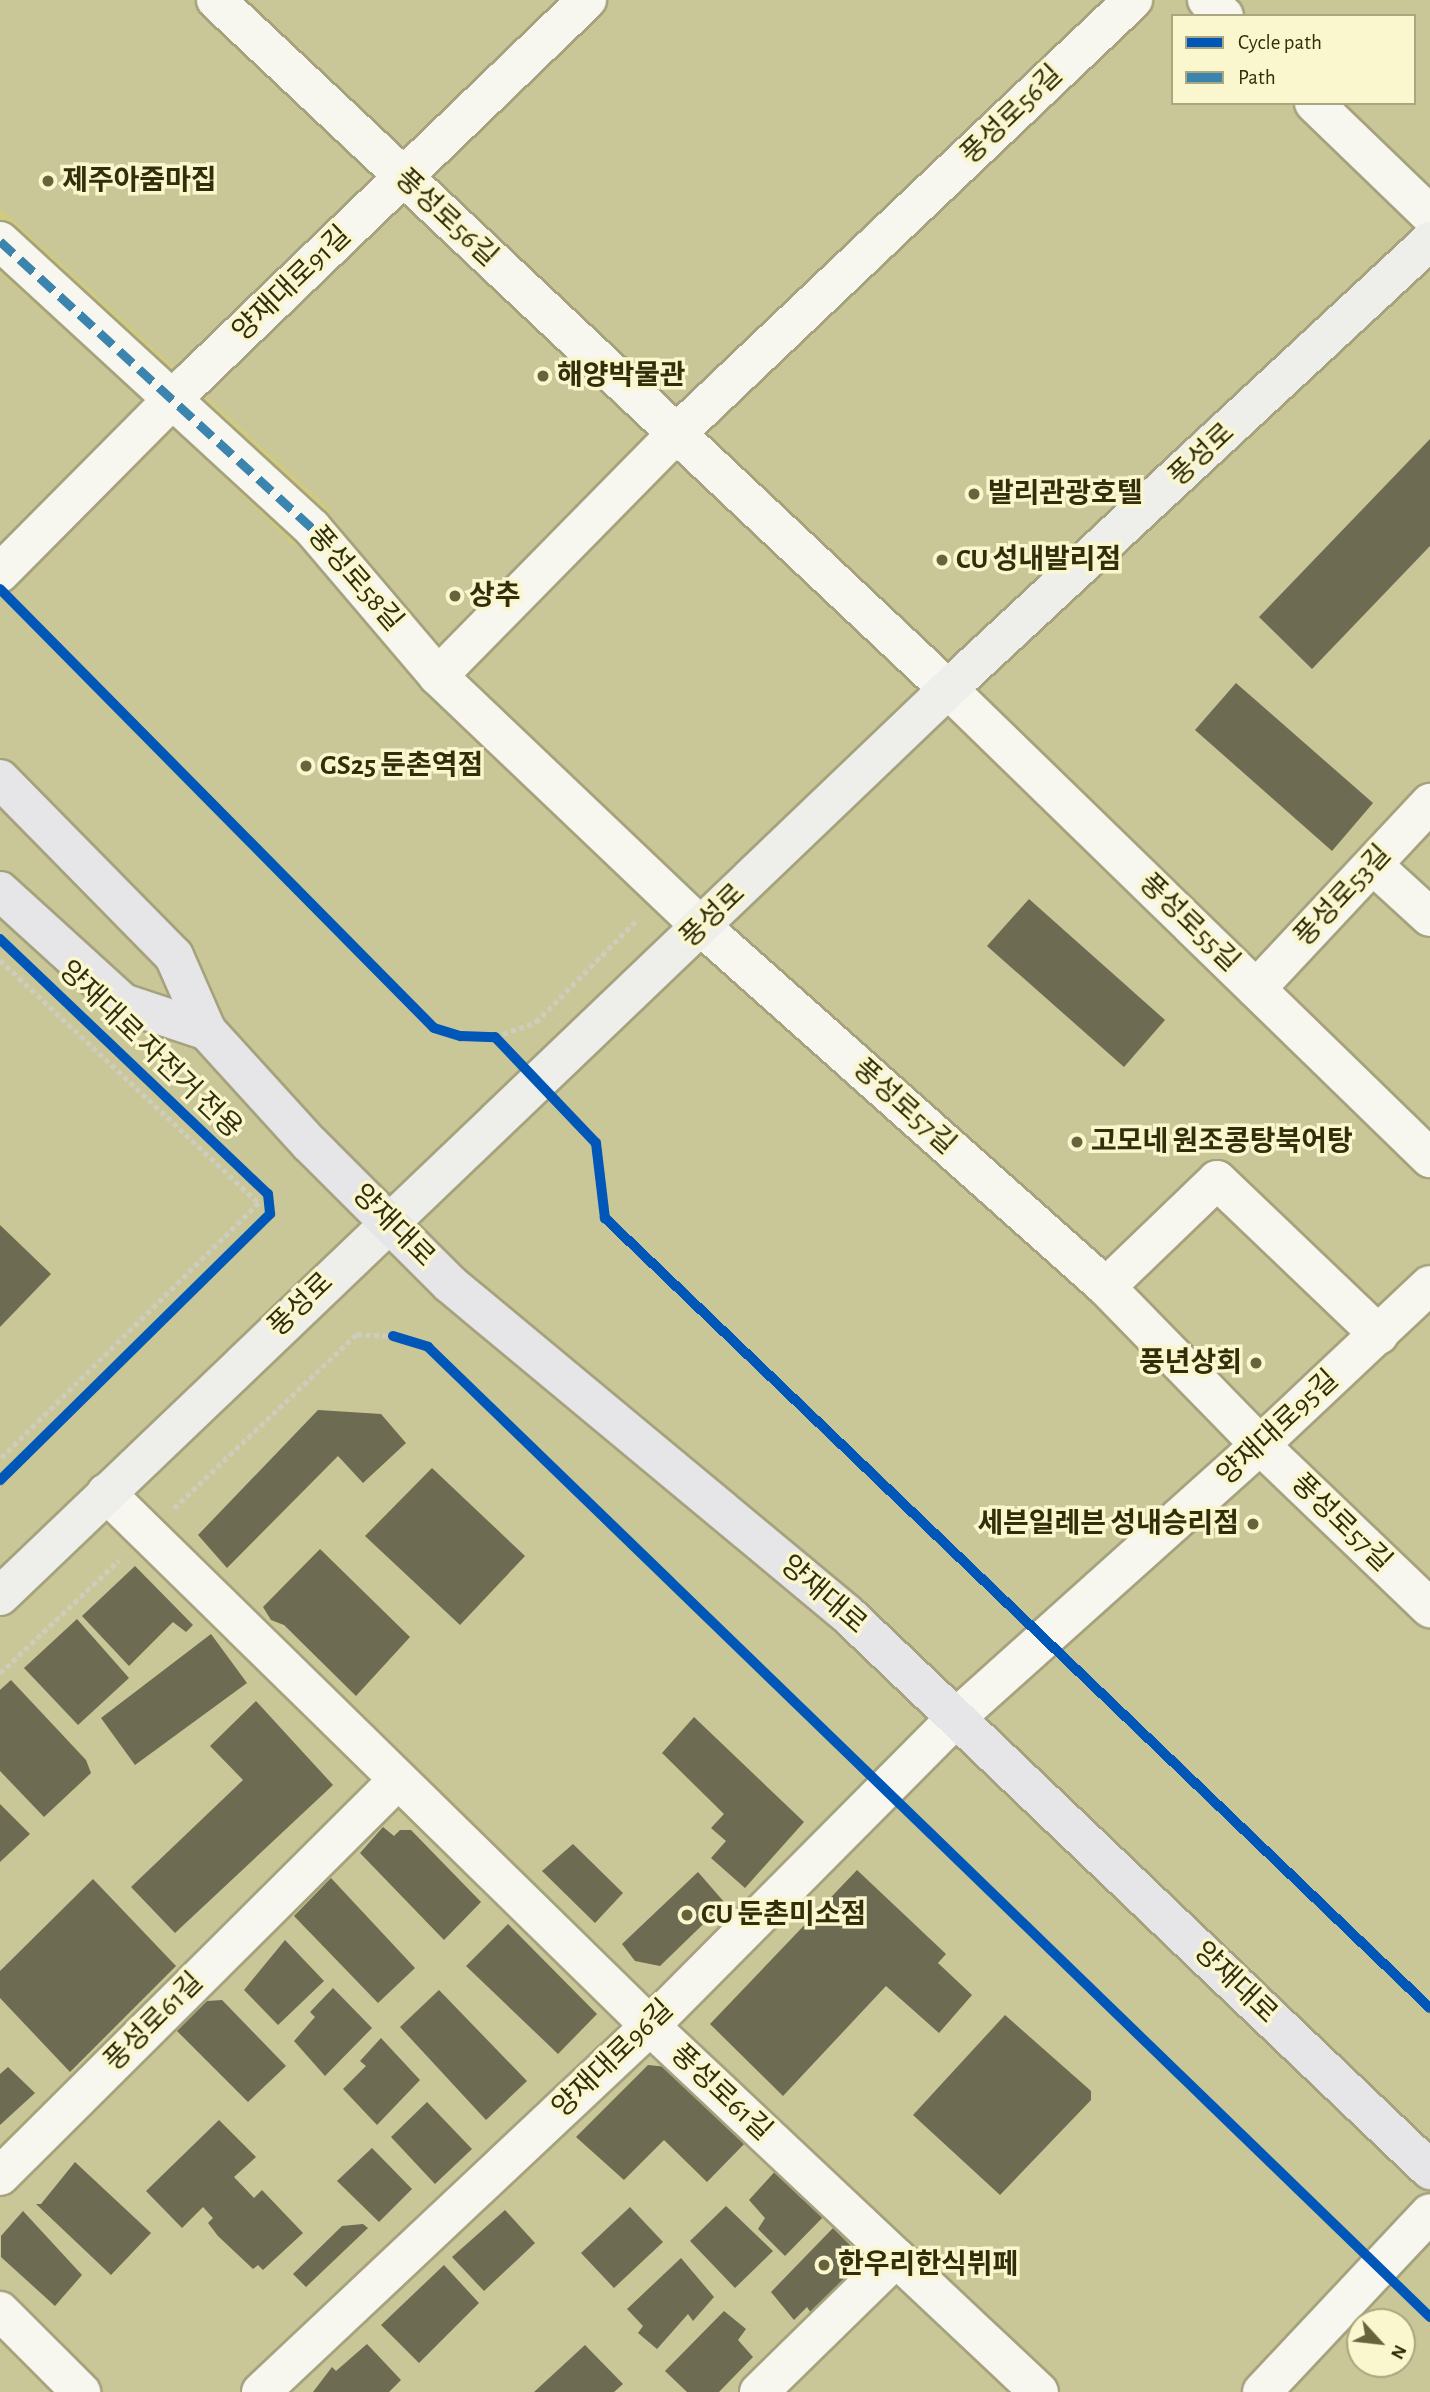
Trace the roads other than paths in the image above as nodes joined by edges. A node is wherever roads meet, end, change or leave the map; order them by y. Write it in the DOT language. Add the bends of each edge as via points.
graph roads {
  1 [pos="216,0"];
  2 [pos="587,0"];
  3 [pos="1133,0"];
  4 [pos="1207,0"];
  5 [pos="1222,14"];
  6 [pos="1316,105"];
  7 [pos="402,177"];
  8 [pos="1430,215"];
  9 [pos="0,241"];
  10 [pos="1430,241"];
  11 [pos="173,399"];
  12 [pos="677,433"];
  13 [pos="0,573"];
  14 [pos="438,676"];
  15 [pos="948,689"];
  16 [pos="0,779"];
  17 [pos="1430,803"];
  18 [pos="1373,865"];
  19 [pos="0,891"];
  20 [pos="1430,917"];
  21 [pos="702,927"];
  22 [pos="1256,989"];
  23 [pos="207,1031"];
  24 [pos="1430,1157"];
  25 [pos="390,1221"];
  26 [pos="1430,1285"];
  27 [pos="1106,1287"];
  28 [pos="1379,1335"];
  29 [pos="1260,1446"];
  30 [pos="106,1493"];
  31 [pos="0,1596"];
  32 [pos="1430,1608"];
  33 [pos="957,1717"];
  34 [pos="398,1780"];
  35 [pos="650,2026"];
  36 [pos="1430,2170"];
  37 [pos="0,2176"];
  38 [pos="1430,2213"];
  39 [pos="896,2258"];
  40 [pos="0,2311"];
  41 [pos="1022,2387"];
  42 [pos="81,2392"];
  43 [pos="261,2392"];
  44 [pos="759,2392"];
  45 [pos="1262,2392"];
  1 -- 7 [label="street, 풍성로56길"];
  2 -- 7 [label="street, 양재대로91길"];
  3 -- 12 [label="street, 풍성로56길"];
  4 -- 5 [label="street"];
  6 -- 8 [label="street"];
  7 -- 11 [label="street, 양재대로91길"];
  7 -- 12 [label="street, 풍성로56길"];
  9 -- 11 [label="street, 풍성로58길"];
  10 -- 15 [label="street, 풍성로"];
  11 -- 13 [label="street, 양재대로91길"];
  11 -- 14 [label="street, 풍성로58길" via="312,527"];
  12 -- 14 [label="street, 풍성로56길"];
  12 -- 15 [label="street, 풍성로56길"];
  14 -- 21 [label="street, 풍성로58길"];
  15 -- 21 [label="street, 풍성로"];
  15 -- 22 [label="street, 풍성로55길"];
  16 -- 23 [label="main road, 양재대로" via="174,956"];
  17 -- 18 [label="street, 풍성로53길"];
  18 -- 20 [label="street"];
  18 -- 22 [label="street, 풍성로53길"];
  19 -- 23 [label="main road, 양재대로" via="123,1003"];
  21 -- 25 [label="street, 풍성로"];
  21 -- 27 [label="street, 풍성로57길"];
  22 -- 24 [label="street, 풍성로55길"];
  23 -- 25 [label="main road, 양재대로" via="310,1144"];
  25 -- 30 [label="street, 풍성로"];
  25 -- 33 [label="main road, 양재대로" via="450,1284 848,1614"];
  26 -- 28 [label="street, 양재대로95길"];
  27 -- 28 [label="street" via="1217,1180"];
  27 -- 29 [label="street, 풍성로57길"];
  28 -- 29 [label="street, 양재대로95길"];
  29 -- 32 [label="street, 풍성로57길"];
  29 -- 33 [label="street, 양재대로95길"];
  30 -- 31 [label="street, 풍성로"];
  30 -- 34 [label="street, 풍성로61길"];
  33 -- 35 [label="street, 양재대로96길"];
  33 -- 36 [label="main road, 양재대로"];
  34 -- 35 [label="street, 풍성로61길"];
  34 -- 37 [label="street, 풍성로61길"];
  35 -- 39 [label="street, 풍성로61길"];
  35 -- 43 [label="street, 양재대로96길"];
  38 -- 45 [label="street"];
  39 -- 41 [label="street, 풍성로61길"];
  39 -- 44 [label="street"];
  40 -- 42 [label="street"];
}
